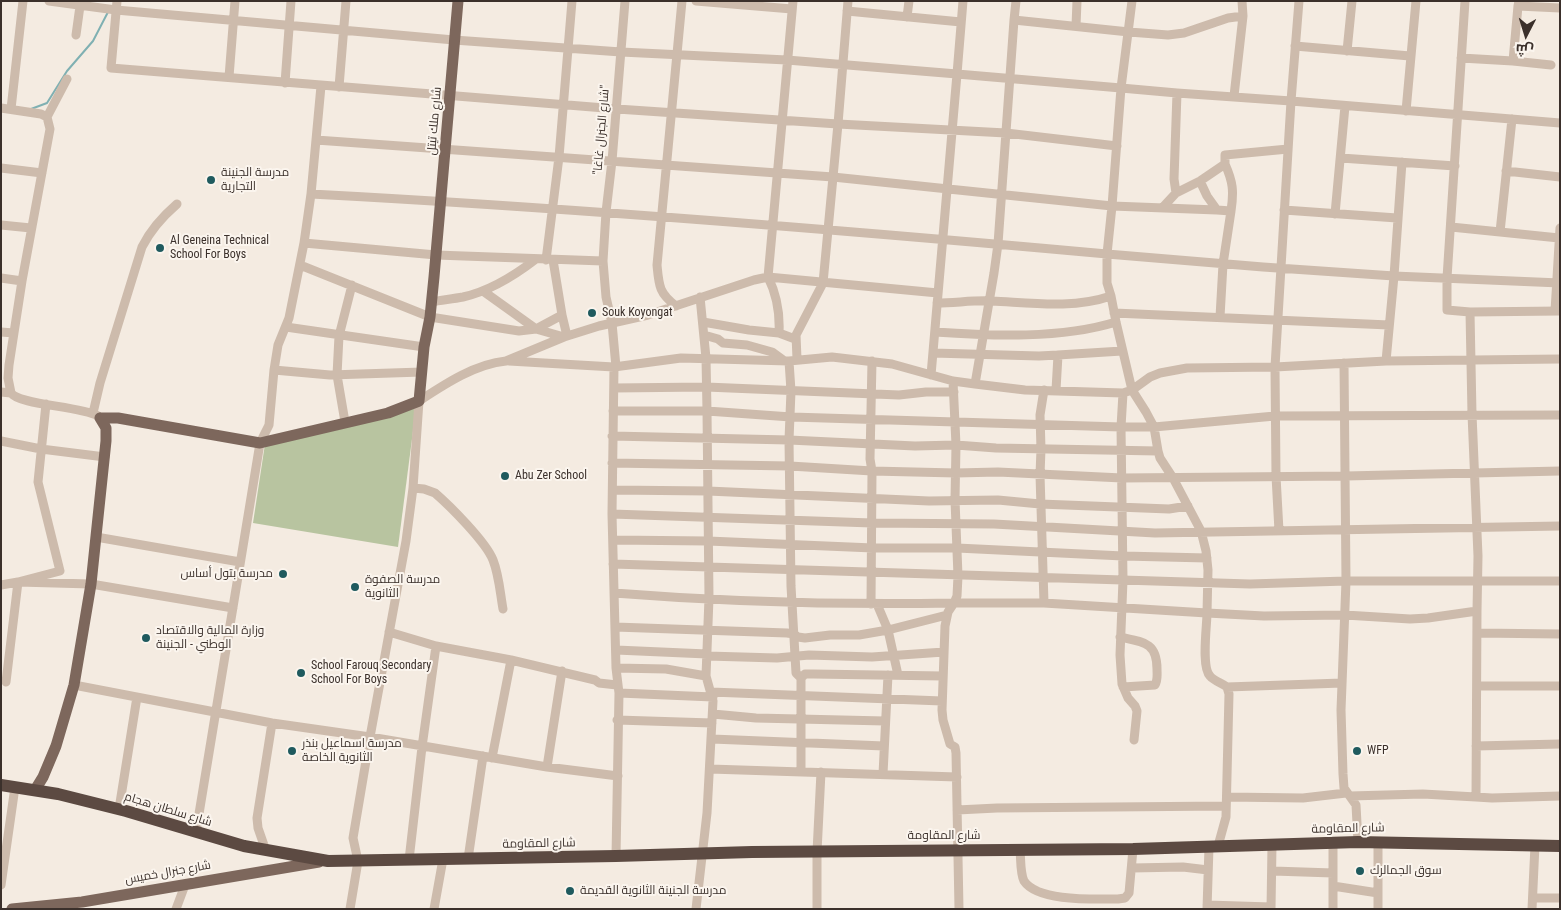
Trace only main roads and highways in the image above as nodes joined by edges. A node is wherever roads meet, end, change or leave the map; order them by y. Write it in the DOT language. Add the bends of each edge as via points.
graph roads {
  1 [pos="458,1"];
  2 [pos="1,786"];
  3 [pos="35,790"];
  4 [pos="1560,846"];
  5 [pos="328,861"];
  6 [pos="37,908"];
  7 [pos="12,909"];
  1 -- 3 [label="main road, شارع ملك تيتل" via="430,318 419,401 388,412 260,443 96,415 106,428 91,584 74,685 56,746"];
  2 -- 3 [label="highway, شارع سلطان هجام"];
  3 -- 5 [label="highway, شارع سلطان هجام" via="119,809 266,851"];
  4 -- 5 [label="highway, شارع المقاومة" via="1333,842 1133,849 958,849"];
  5 -- 6 [label="main road, شارع جنرال خميس"];
  6 -- 7 [label="main road, شارع جنرال خميس"];
}
